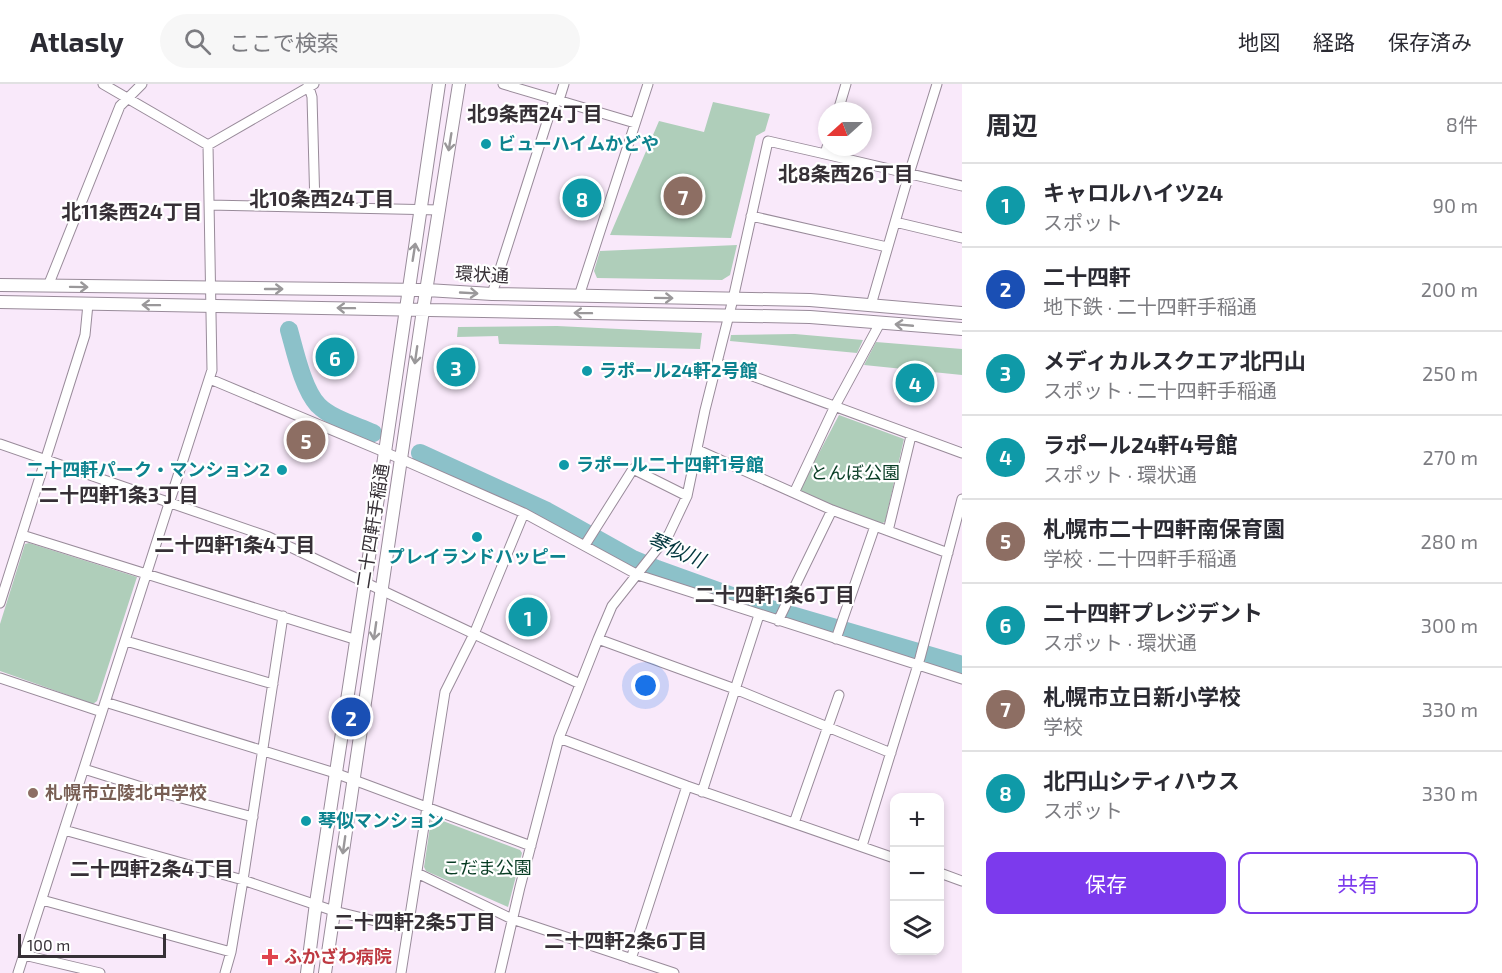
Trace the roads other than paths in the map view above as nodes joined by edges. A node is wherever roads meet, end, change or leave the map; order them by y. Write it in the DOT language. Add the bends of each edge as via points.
graph roads {
  1 [pos="103,84"];
  2 [pos="142,84"];
  3 [pos="439,84"];
  4 [pos="459,84"];
  5 [pos="503,84"];
  6 [pos="564,84"];
  7 [pos="648,84"];
  8 [pos="846,84"];
  9 [pos="938,84"];
  10 [pos="311,85"];
  11 [pos="127,98"];
  12 [pos="557,100"];
  13 [pos="841,102"];
  14 [pos="635,123"];
  15 [pos="208,145"];
  16 [pos="818,149"];
  17 [pos="847,156"];
  18 [pos="909,174"];
  19 [pos="962,186"];
  20 [pos="209,205"];
  21 [pos="315,207"];
  22 [pos="420,209"];
  23 [pos="440,210"];
  24 [pos="751,216"];
  25 [pos="895,222"];
  26 [pos="962,238"];
  27 [pos="887,247"];
  28 [pos="0,285"];
  29 [pos="48,286"];
  30 [pos="211,289"];
  31 [pos="408,290"];
  32 [pos="427,290"];
  33 [pos="492,294"];
  34 [pos="579,296"];
  35 [pos="733,299"];
  36 [pos="0,302"];
  37 [pos="88,304"];
  38 [pos="871,305"];
  39 [pos="211,306"];
  40 [pos="405,309"];
  41 [pos="423,310"];
  42 [pos="962,313"];
  43 [pos="728,315"];
  44 [pos="880,323"];
  45 [pos="962,329"];
  46 [pos="717,363"];
  47 [pos="210,379"];
  48 [pos="835,406"];
  49 [pos="911,436"];
  50 [pos="0,444"];
  51 [pos="698,450"];
  52 [pos="386,452"];
  53 [pos="962,453"];
  54 [pos="46,459"];
  55 [pos="401,459"];
  56 [pos="794,493"];
  57 [pos="687,496"];
  58 [pos="962,500"];
  59 [pos="168,503"];
  60 [pos="832,510"];
  61 [pos="524,513"];
  62 [pos="874,526"];
  63 [pos="888,531"];
  64 [pos="22,535"];
  65 [pos="587,543"];
  66 [pos="948,553"];
  67 [pos="639,573"];
  68 [pos="146,575"];
  69 [pos="364,583"];
  70 [pos="381,592"];
  71 [pos="0,603"];
  72 [pos="759,615"];
  73 [pos="282,616"];
  74 [pos="779,618"];
  75 [pos="474,634"];
  76 [pos="837,636"];
  77 [pos="598,639"];
  78 [pos="357,640"];
  79 [pos="126,641"];
  80 [pos="919,662"];
  81 [pos="0,678"];
  82 [pos="962,679"];
  83 [pos="273,684"];
  84 [pos="580,684"];
  85 [pos="735,689"];
  86 [pos="839,695"];
  87 [pos="105,702"];
  88 [pos="102,712"];
  89 [pos="828,727"];
  90 [pos="559,738"];
  91 [pos="264,751"];
  92 [pos="891,753"];
  93 [pos="84,769"];
  94 [pos="335,773"];
  95 [pos="353,780"];
  96 [pos="687,786"];
  97 [pos="702,792"];
  98 [pos="427,807"];
  99 [pos="253,817"];
  100 [pos="794,823"];
  101 [pos="64,830"];
  102 [pos="531,846"];
  103 [pos="862,846"];
  104 [pos="890,856"];
  105 [pos="417,873"];
  106 [pos="944,875"];
  107 [pos="243,880"];
  108 [pos="962,881"];
  109 [pos="42,900"];
  110 [pos="316,903"];
  111 [pos="334,911"];
  112 [pos="512,919"];
  113 [pos="408,928"];
  114 [pos="231,952"];
  115 [pos="24,955"];
  116 [pos="631,958"];
  117 [pos="18,973"];
  118 [pos="100,973"];
  119 [pos="225,973"];
  120 [pos="307,973"];
  121 [pos="325,973"];
  122 [pos="401,973"];
  123 [pos="500,973"];
  124 [pos="674,973"];
  1 -- 11 [label="street"];
  2 -- 11 [label="street"];
  3 -- 22 [label="street, 二十四軒手稲通"];
  4 -- 23 [label="street, 二十四軒手稲通, one-way"];
  5 -- 12 [label="street"];
  6 -- 12 [label="street"];
  7 -- 14 [label="street"];
  8 -- 13 [label="street"];
  9 -- 18 [label="street"];
  10 -- 15 [label="street"];
  10 -- 21 [label="street"];
  11 -- 15 [label="street"];
  11 -- 29 [label="street" via="120,106"];
  12 -- 14 [label="street"];
  12 -- 33 [label="street"];
  14 -- 34 [label="street"];
  15 -- 20 [label="street"];
  16 -- 24 [label="street" via="768,141"];
  17 -- 18 [label="street"];
  18 -- 19 [label="street"];
  18 -- 25 [label="street"];
  20 -- 21 [label="street"];
  20 -- 30 [label="street"];
  21 -- 22 [label="street"];
  22 -- 23 [label="street"];
  31 -- 22 [label="street, 二十四軒手稲通, one-way"];
  23 -- 32 [label="street, 二十四軒手稲通"];
  24 -- 27 [label="street"];
  24 -- 35 [label="street"];
  25 -- 26 [label="street"];
  25 -- 27 [label="street"];
  27 -- 38 [label="street"];
  28 -- 29 [label="street, 環状通"];
  29 -- 30 [label="street, 環状通, one-way"];
  30 -- 31 [label="street, 環状通, one-way"];
  30 -- 39 [label="street"];
  31 -- 32 [label="street, 環状通"];
  31 -- 40 [label="street, 二十四軒手稲通"];
  32 -- 33 [label="street, 環状通, one-way"];
  32 -- 41 [label="street, 二十四軒手稲通"];
  33 -- 34 [label="street, 環状通"];
  34 -- 35 [label="street, 環状通, one-way"];
  35 -- 38 [label="street, 環状通"];
  35 -- 43 [label="street"];
  36 -- 37 [label="street, 環状通"];
  39 -- 37 [label="street, 環状通, one-way"];
  37 -- 54 [label="street" via="85,335"];
  38 -- 42 [label="street, 環状通"];
  40 -- 39 [label="street, 環状通, one-way"];
  39 -- 47 [label="street"];
  40 -- 41 [label="street, 環状通"];
  40 -- 52 [label="street, 二十四軒手稲通"];
  43 -- 41 [label="street, 環状通, one-way"];
  41 -- 55 [label="street, 二十四軒手稲通, one-way"];
  43 -- 44 [label="street, 環状通"];
  43 -- 46 [label="street"];
  45 -- 44 [label="street, 環状通, one-way"];
  44 -- 48 [label="street"];
  46 -- 48 [label="street"];
  46 -- 51 [label="street"];
  47 -- 52 [label="street"];
  47 -- 59 [label="street"];
  48 -- 49 [label="street"];
  48 -- 56 [label="street"];
  49 -- 53 [label="street"];
  49 -- 63 [label="street"];
  50 -- 54 [label="street"];
  51 -- 56 [label="street"];
  51 -- 57 [label="street"];
  52 -- 55 [label="street"];
  52 -- 69 [label="street, 二十四軒手稲通"];
  54 -- 59 [label="street"];
  54 -- 64 [label="street"];
  55 -- 61 [label="street"];
  55 -- 70 [label="street, 二十四軒手稲通"];
  56 -- 60 [label="street"];
  57 -- 65 [label="street" via="633,469"];
  57 -- 67 [label="street" via="669,534"];
  58 -- 66 [label="street"];
  59 -- 68 [label="street"];
  59 -- 69 [label="street" via="269,537"];
  60 -- 62 [label="street"];
  60 -- 74 [label="street"];
  61 -- 65 [label="street"];
  61 -- 75 [label="street"];
  62 -- 63 [label="street"];
  62 -- 76 [label="street"];
  63 -- 66 [label="street"];
  64 -- 68 [label="street"];
  64 -- 71 [label="street"];
  65 -- 67 [label="street"];
  66 -- 80 [label="street"];
  67 -- 72 [label="street"];
  67 -- 77 [label="street" via="612,606"];
  68 -- 73 [label="street"];
  68 -- 79 [label="street"];
  69 -- 70 [label="street"];
  69 -- 78 [label="street, 二十四軒手稲通"];
  70 -- 75 [label="street"];
  70 -- 95 [label="street, 二十四軒手稲通, one-way"];
  72 -- 74 [label="street"];
  72 -- 85 [label="street"];
  73 -- 78 [label="street"];
  73 -- 83 [label="street"];
  74 -- 76 [label="street"];
  75 -- 84 [label="street"];
  75 -- 98 [label="street" via="445,692"];
  76 -- 80 [label="street"];
  77 -- 84 [label="street"];
  77 -- 85 [label="street"];
  78 -- 94 [label="street, 二十四軒手稲通"];
  79 -- 83 [label="street"];
  79 -- 87 [label="street"];
  80 -- 82 [label="street"];
  80 -- 92 [label="street"];
  81 -- 88 [label="street"];
  83 -- 91 [label="street"];
  84 -- 90 [label="street"];
  85 -- 89 [label="street"];
  85 -- 97 [label="street"];
  86 -- 89 [label="street"];
  87 -- 88 [label="street"];
  87 -- 91 [label="street"];
  88 -- 93 [label="street"];
  89 -- 92 [label="street"];
  89 -- 100 [label="street"];
  90 -- 96 [label="street"];
  90 -- 102 [label="street"];
  91 -- 94 [label="street"];
  91 -- 99 [label="street"];
  92 -- 103 [label="street"];
  93 -- 99 [label="street"];
  93 -- 101 [label="street"];
  94 -- 95 [label="street"];
  94 -- 110 [label="street, 二十四軒手稲通"];
  95 -- 98 [label="street"];
  95 -- 111 [label="street, 二十四軒手稲通, one-way"];
  96 -- 97 [label="street"];
  96 -- 116 [label="street"];
  97 -- 100 [label="street"];
  98 -- 102 [label="street"];
  98 -- 105 [label="street"];
  99 -- 107 [label="street"];
  100 -- 103 [label="street"];
  101 -- 107 [label="street"];
  101 -- 109 [label="street"];
  102 -- 112 [label="street"];
  103 -- 104 [label="street"];
  105 -- 112 [label="street"];
  105 -- 113 [label="street"];
  106 -- 108 [label="street"];
  107 -- 110 [label="street"];
  107 -- 114 [label="street"];
  109 -- 114 [label="street"];
  109 -- 115 [label="street"];
  110 -- 111 [label="street"];
  110 -- 120 [label="street, 二十四軒手稲通"];
  111 -- 113 [label="street"];
  111 -- 121 [label="street, 二十四軒手稲通"];
  112 -- 116 [label="street"];
  112 -- 123 [label="street"];
  113 -- 122 [label="street"];
  114 -- 119 [label="street"];
  115 -- 117 [label="street"];
  115 -- 118 [label="street"];
  116 -- 124 [label="street"];
}
